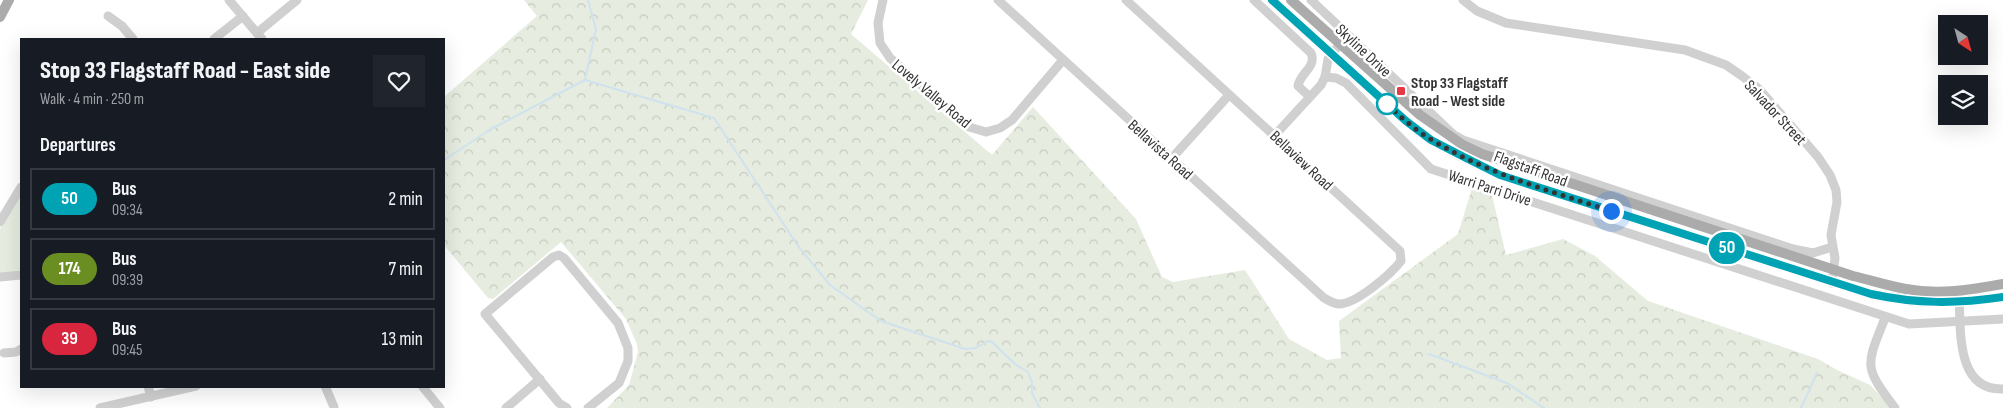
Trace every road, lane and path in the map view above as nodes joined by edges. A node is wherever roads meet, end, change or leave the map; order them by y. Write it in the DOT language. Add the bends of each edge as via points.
graph roads {
  1 [pos="9,0"];
  2 [pos="229,0"];
  3 [pos="297,0"];
  4 [pos="883,0"];
  5 [pos="998,0"];
  6 [pos="1126,0"];
  7 [pos="1254,0"];
  8 [pos="1272,0"];
  9 [pos="1291,0"];
  10 [pos="1311,0"];
  11 [pos="1463,0"];
  12 [pos="108,16"];
  13 [pos="243,16"];
  14 [pos="0,17"];
  15 [pos="259,36"];
  16 [pos="132,38"];
  17 [pos="215,38"];
  18 [pos="1340,44"];
  19 [pos="1332,54"];
  20 [pos="1062,60"];
  21 [pos="1325,77"];
  22 [pos="1229,95"];
  23 [pos="1310,97"];
  24 [pos="1275,136"];
  25 [pos="1172,158"];
  26 [pos="20,189"];
  27 [pos="0,222"];
  28 [pos="1832,247"];
  29 [pos="1834,270"];
  30 [pos="20,275"];
  31 [pos="0,277"];
  32 [pos="1832,283"];
  33 [pos="2003,284"];
  34 [pos="1959,291"];
  35 [pos="2003,297"];
  36 [pos="1324,298"];
  37 [pos="1960,302"];
  38 [pos="1884,318"];
  39 [pos="2003,319"];
  40 [pos="1961,322"];
  41 [pos="20,350"];
  42 [pos="4,353"];
  43 [pos="540,380"];
  44 [pos="149,388"];
  45 [pos="188,388"];
  46 [pos="326,388"];
  47 [pos="424,388"];
  48 [pos="2003,389"];
  49 [pos="151,397"];
  50 [pos="334,407"];
  51 [pos="100,408"];
  52 [pos="440,408"];
  53 [pos="506,408"];
  54 [pos="567,408"];
  55 [pos="588,408"];
  56 [pos="1895,408"];
  1 -- 14 [label="main road"];
  2 -- 13 [label="street"];
  3 -- 15 [label="street"];
  4 -- 20 [label="street, Lovely Valley Road" via="878,23 880,43 890,58 969,127 986,132 1012,120"];
  5 -- 20 [label="street, Bellavista Road"];
  6 -- 22 [label="street, Bellaview Road"];
  7 -- 23 [label="street" via="1311,52 1312,64 1298,80 1298,86"];
  8 -- 19 [label="main road, Flagstaff Road"];
  9 -- 18 [label="main road, Flagstaff Road"];
  10 -- 28 [label="street, Skyline Drive" via="1462,140 1793,249 1813,253"];
  11 -- 28 [label="street, Salvador Street" via="1477,11 1506,23 1685,50 1726,65 1760,89 1830,175 1837,202"];
  12 -- 16 [label="street"];
  13 -- 15 [label="street"];
  13 -- 17 [label="street"];
  18 -- 19 [label="street"];
  18 -- 29 [label="main road, Flagstaff Road" via="1420,115 1482,154"];
  19 -- 21 [label="street"];
  19 -- 32 [label="main road, Flagstaff Road" via="1431,140 1500,175"];
  20 -- 25 [label="street, Bellavista Road"];
  21 -- 23 [label="street"];
  21 -- 38 [label="street, Warri Parri Drive" via="1346,83 1431,169"];
  22 -- 24 [label="street, Bellaview Road"];
  22 -- 25 [label="street"];
  23 -- 24 [label="street"];
  24 -- 36 [label="street, Bellaview Road" via="1400,251 1401,262 1352,301 1337,304"];
  25 -- 36 [label="street, Bellavista Road"];
  26 -- 27 [label="street"];
  28 -- 29 [label="street, Salvador Street"];
  29 -- 32 [label="street, Salvador Street"];
  29 -- 34 [label="main road, Flagstaff Road" via="1907,289"];
  30 -- 31 [label="street"];
  32 -- 37 [label="main road, Flagstaff Road" via="1903,301"];
  33 -- 34 [label="main road, Flagstaff Road"];
  34 -- 37 [label="street"];
  35 -- 37 [label="main road, Flagstaff Road"];
  37 -- 40 [label="street"];
  38 -- 40 [label="street, Warri Parri Drive" via="1909,324"];
  38 -- 56 [label="street" via="1869,366 1876,383"];
  39 -- 40 [label="street, Warri Parri Drive"];
  40 -- 48 [label="street" via="1968,371 1976,382 1993,390"];
  41 -- 42 [label="street"];
  43 -- 53 [label="street"];
  43 -- 54 [label="street"];
  43 -- 55 [label="street" via="485,314 558,255 564,258 618,323 628,348 628,361 619,383"];
  44 -- 49 [label="street"];
  45 -- 49 [label="street"];
  46 -- 50 [label="street"];
  47 -- 52 [label="street"];
  49 -- 51 [label="street"];
}
